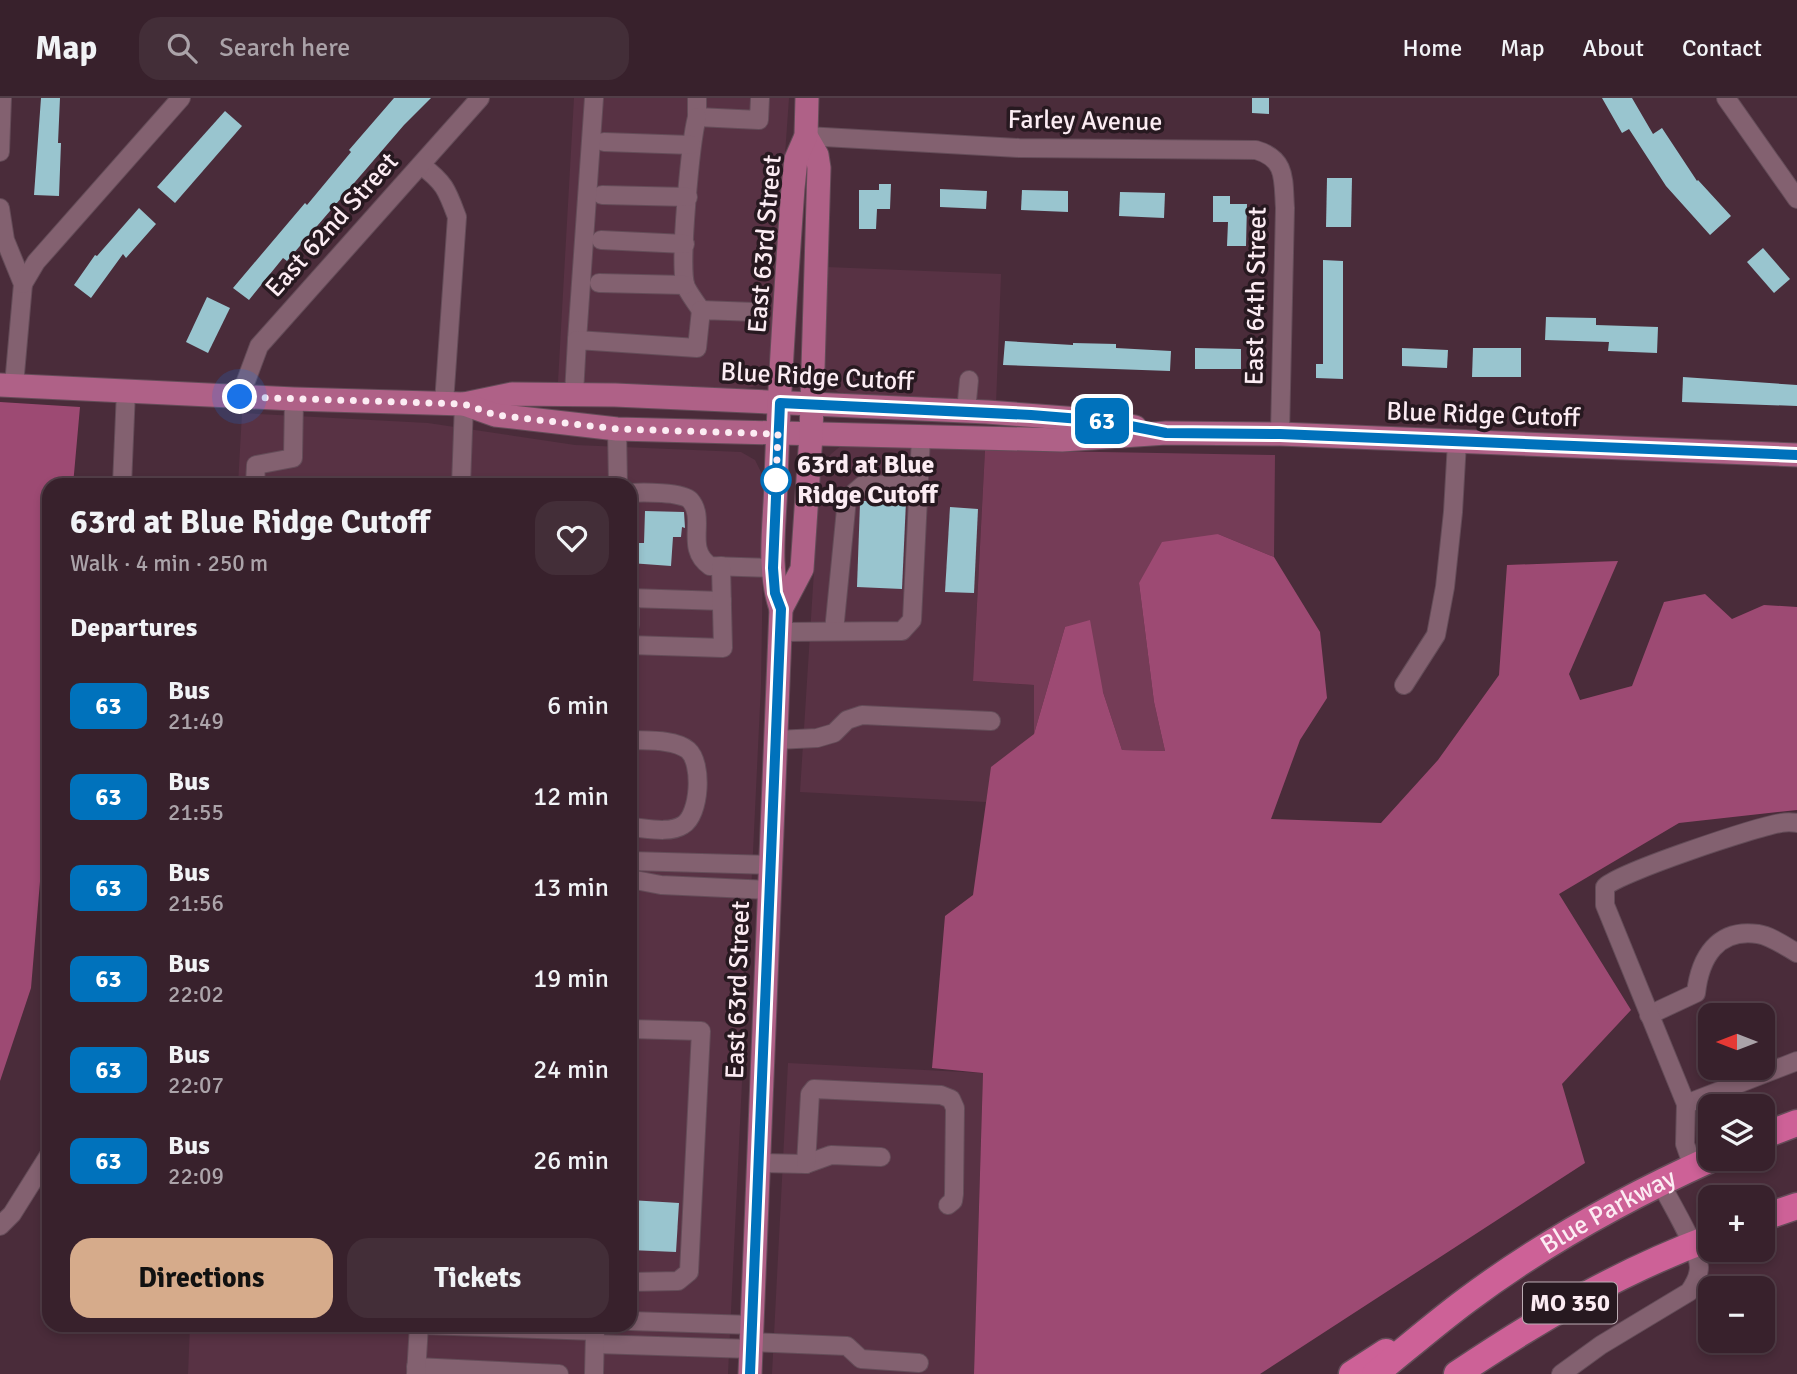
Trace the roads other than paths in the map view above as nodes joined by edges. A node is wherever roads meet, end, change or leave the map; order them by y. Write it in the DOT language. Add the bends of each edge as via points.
graph roads {
  1 [pos="2,98"];
  2 [pos="181,98"];
  3 [pos="480,98"];
  4 [pos="594,98"];
  5 [pos="697,98"];
  6 [pos="760,98"];
  7 [pos="807,98"];
  8 [pos="1726,98"];
  9 [pos="697,117"];
  10 [pos="806,136"];
  11 [pos="604,142"];
  12 [pos="691,145"];
  13 [pos="0,152"];
  14 [pos="1276,161"];
  15 [pos="421,165"];
  16 [pos="602,195"];
  17 [pos="688,197"];
  18 [pos="1797,199"];
  19 [pos="0,208"];
  20 [pos="601,240"];
  21 [pos="685,244"];
  22 [pos="599,283"];
  23 [pos="23,284"];
  24 [pos="685,285"];
  25 [pos="701,310"];
  26 [pos="755,312"];
  27 [pos="577,340"];
  28 [pos="969,380"];
  29 [pos="7,385"];
  30 [pos="127,391"];
  31 [pos="574,394"];
  32 [pos="240,397"];
  33 [pos="294,400"];
  34 [pos="780,403"];
  35 [pos="454,404"];
  36 [pos="812,405"];
  37 [pos="967,411"];
  38 [pos="617,429"];
  39 [pos="1166,433"];
  40 [pos="778,434"];
  41 [pos="1280,434"];
  42 [pos="811,435"];
  43 [pos="921,437"];
  44 [pos="1457,442"];
  45 [pos="1797,455"];
  46 [pos="122,478"];
  47 [pos="255,478"];
  48 [pos="460,478"];
  49 [pos="618,478"];
  50 [pos="919,484"];
  51 [pos="637,493"];
  52 [pos="721,566"];
  53 [pos="773,568"];
  54 [pos="637,598"];
  55 [pos="722,601"];
  56 [pos="780,620"];
  57 [pos="834,631"];
  58 [pos="637,645"];
  59 [pos="1404,685"];
  60 [pos="991,720"];
  61 [pos="776,740"];
  62 [pos="637,741"];
  63 [pos="1797,823"];
  64 [pos="637,828"];
  65 [pos="637,861"];
  66 [pos="771,865"];
  67 [pos="637,880"];
  68 [pos="770,890"];
  69 [pos="1797,953"];
  70 [pos="1649,1015"];
  71 [pos="637,1029"];
  72 [pos="1775,1060"];
  73 [pos="1797,1060"];
  74 [pos="1736,1080"];
  75 [pos="1728,1088"];
  76 [pos="1686,1104"];
  77 [pos="1797,1124"];
  78 [pos="1775,1132"];
  79 [pos="881,1157"];
  80 [pos="1698,1158"];
  81 [pos="759,1163"];
  82 [pos="806,1164"];
  83 [pos="1698,1165"];
  84 [pos="42,1166"];
  85 [pos="1660,1182"];
  86 [pos="948,1205"];
  87 [pos="1797,1206"];
  88 [pos="1775,1214"];
  89 [pos="0,1226"];
  90 [pos="1698,1237"];
  91 [pos="1698,1242"];
  92 [pos="1699,1262"];
  93 [pos="637,1282"];
  94 [pos="1467,1300"];
  95 [pos="637,1322"];
  96 [pos="1535,1323"];
  97 [pos="421,1332"];
  98 [pos="573,1332"];
  99 [pos="595,1333"];
  100 [pos="752,1338"];
  101 [pos="919,1363"];
  102 [pos="416,1370"];
  103 [pos="559,1374"];
  104 [pos="594,1374"];
  105 [pos="750,1374"];
  106 [pos="1352,1374"];
  107 [pos="1375,1374"];
  108 [pos="1457,1374"];
  109 [pos="1479,1374"];
  110 [pos="1561,1374"];
  1 -- 13 [label="street"];
  2 -- 23 [label="street" via="36,262"];
  3 -- 15 [label="street, East 62nd Street"];
  4 -- 27 [label="street"];
  5 -- 9 [label="street"];
  6 -- 9 [label="street" via="759,120"];
  7 -- 10 [label="main road, East 63rd Street"];
  8 -- 18 [label="street"];
  9 -- 12 [label="street"];
  10 -- 14 [label="street, Farley Avenue" via="1018,148 1256,150"];
  10 -- 34 [label="main road, East 63rd Street" via="796,159 793,188"];
  10 -- 36 [label="main road, East 63rd Street" via="819,167"];
  11 -- 12 [label="street"];
  12 -- 17 [label="street"];
  14 -- 41 [label="street, East 64th Street" via="1283,173 1285,208"];
  15 -- 32 [label="street, East 62nd Street" via="259,346"];
  15 -- 35 [label="street" via="447,190 457,217"];
  16 -- 17 [label="street"];
  17 -- 21 [label="street"];
  19 -- 23 [label="street" via="5,240"];
  20 -- 21 [label="street"];
  21 -- 24 [label="street"];
  22 -- 24 [label="street"];
  23 -- 29 [label="street"];
  24 -- 25 [label="street"];
  25 -- 26 [label="street"];
  25 -- 27 [label="street" via="697,348"];
  27 -- 31 [label="street"];
  28 -- 37 [label="street"];
  29 -- 30 [label="main road, Blue Ridge Cutoff"];
  30 -- 32 [label="main road, Blue Ridge Cutoff"];
  30 -- 46 [label="street"];
  31 -- 34 [label="main road, Blue Ridge Cutoff"];
  31 -- 35 [label="main road, Blue Ridge Cutoff" via="512,394"];
  32 -- 33 [label="main road, Blue Ridge Cutoff"];
  33 -- 35 [label="main road, Blue Ridge Cutoff"];
  33 -- 47 [label="street" via="293,458 256,465"];
  34 -- 36 [label="main road, Blue Ridge Cutoff"];
  34 -- 40 [label="main road, East 63rd Street"];
  35 -- 38 [label="main road, Blue Ridge Cutoff" via="495,415"];
  35 -- 48 [label="street"];
  36 -- 37 [label="main road, Blue Ridge Cutoff"];
  36 -- 42 [label="main road, East 63rd Street"];
  37 -- 39 [label="main road, Blue Ridge Cutoff" via="1105,421"];
  38 -- 40 [label="main road, Blue Ridge Cutoff"];
  38 -- 49 [label="street"];
  39 -- 41 [label="main road, Blue Ridge Cutoff"];
  39 -- 43 [label="main road, Blue Ridge Cutoff" via="1062,440"];
  40 -- 42 [label="main road, Blue Ridge Cutoff"];
  40 -- 53 [label="main road, East 63rd Street"];
  41 -- 44 [label="main road, Blue Ridge Cutoff"];
  42 -- 43 [label="main road, Blue Ridge Cutoff"];
  42 -- 56 [label="main road, East 63rd Street" via="802,569"];
  43 -- 50 [label="street"];
  44 -- 45 [label="main road, Blue Ridge Cutoff"];
  44 -- 59 [label="street" via="1454,512 1436,635"];
  50 -- 57 [label="street" via="863,485 847,499"];
  50 -- 57 [label="street" via="912,620 902,631"];
  51 -- 52 [label="street" via="683,495 691,500 701,560"];
  52 -- 53 [label="street"];
  52 -- 55 [label="street"];
  53 -- 56 [label="main road, East 63rd Street"];
  54 -- 55 [label="street"];
  55 -- 58 [label="street" via="723,648"];
  56 -- 57 [label="street"];
  56 -- 61 [label="main road, East 63rd Street"];
  60 -- 61 [label="street" via="862,715 817,738"];
  61 -- 66 [label="main road, East 63rd Street"];
  62 -- 64 [label="street" via="688,750 697,763 696,806 687,823 666,830"];
  63 -- 70 [label="street" via="1782,822 1744,834 1605,887 1605,905"];
  65 -- 66 [label="street"];
  66 -- 68 [label="main road, East 63rd Street"];
  67 -- 68 [label="street"];
  68 -- 81 [label="main road, East 63rd Street"];
  69 -- 70 [label="street" via="1759,934 1726,939 1712,947 1702,962 1696,993"];
  70 -- 76 [label="street"];
  71 -- 93 [label="street" via="701,1031 689,1272 678,1282"];
  72 -- 73 [label="street"];
  73 -- 75 [label="street"];
  74 -- 75 [label="street"];
  75 -- 76 [label="street"];
  76 -- 80 [label="street" via="1685,1144"];
  77 -- 78 [label="highway"];
  79 -- 82 [label="street" via="831,1155"];
  81 -- 82 [label="street"];
  81 -- 100 [label="main road, East 63rd Street"];
  82 -- 86 [label="street" via="814,1089 941,1095 951,1099 955,1108 954,1194"];
  83 -- 85 [label="highway, Blue Parkway / MO 350"];
  84 -- 89 [label="street"];
  85 -- 90 [label="street"];
  85 -- 94 [label="highway, Blue Parkway / MO 350" via="1590,1220"];
  87 -- 88 [label="highway"];
  91 -- 96 [label="highway, MO 350" via="1608,1281"];
  92 -- 110 [label="street" via="1689,1292"];
  94 -- 106 [label="highway"];
  94 -- 107 [label="highway, Blue Parkway / MO 350"];
  95 -- 100 [label="street"];
  96 -- 108 [label="highway, MO 350"];
  96 -- 109 [label="highway"];
  97 -- 102 [label="street"];
  98 -- 99 [label="street"];
  99 -- 100 [label="street"];
  99 -- 104 [label="street"];
  100 -- 101 [label="street" via="847,1346 861,1359"];
  100 -- 105 [label="main road, East 63rd Street"];
  102 -- 103 [label="street"];
}
